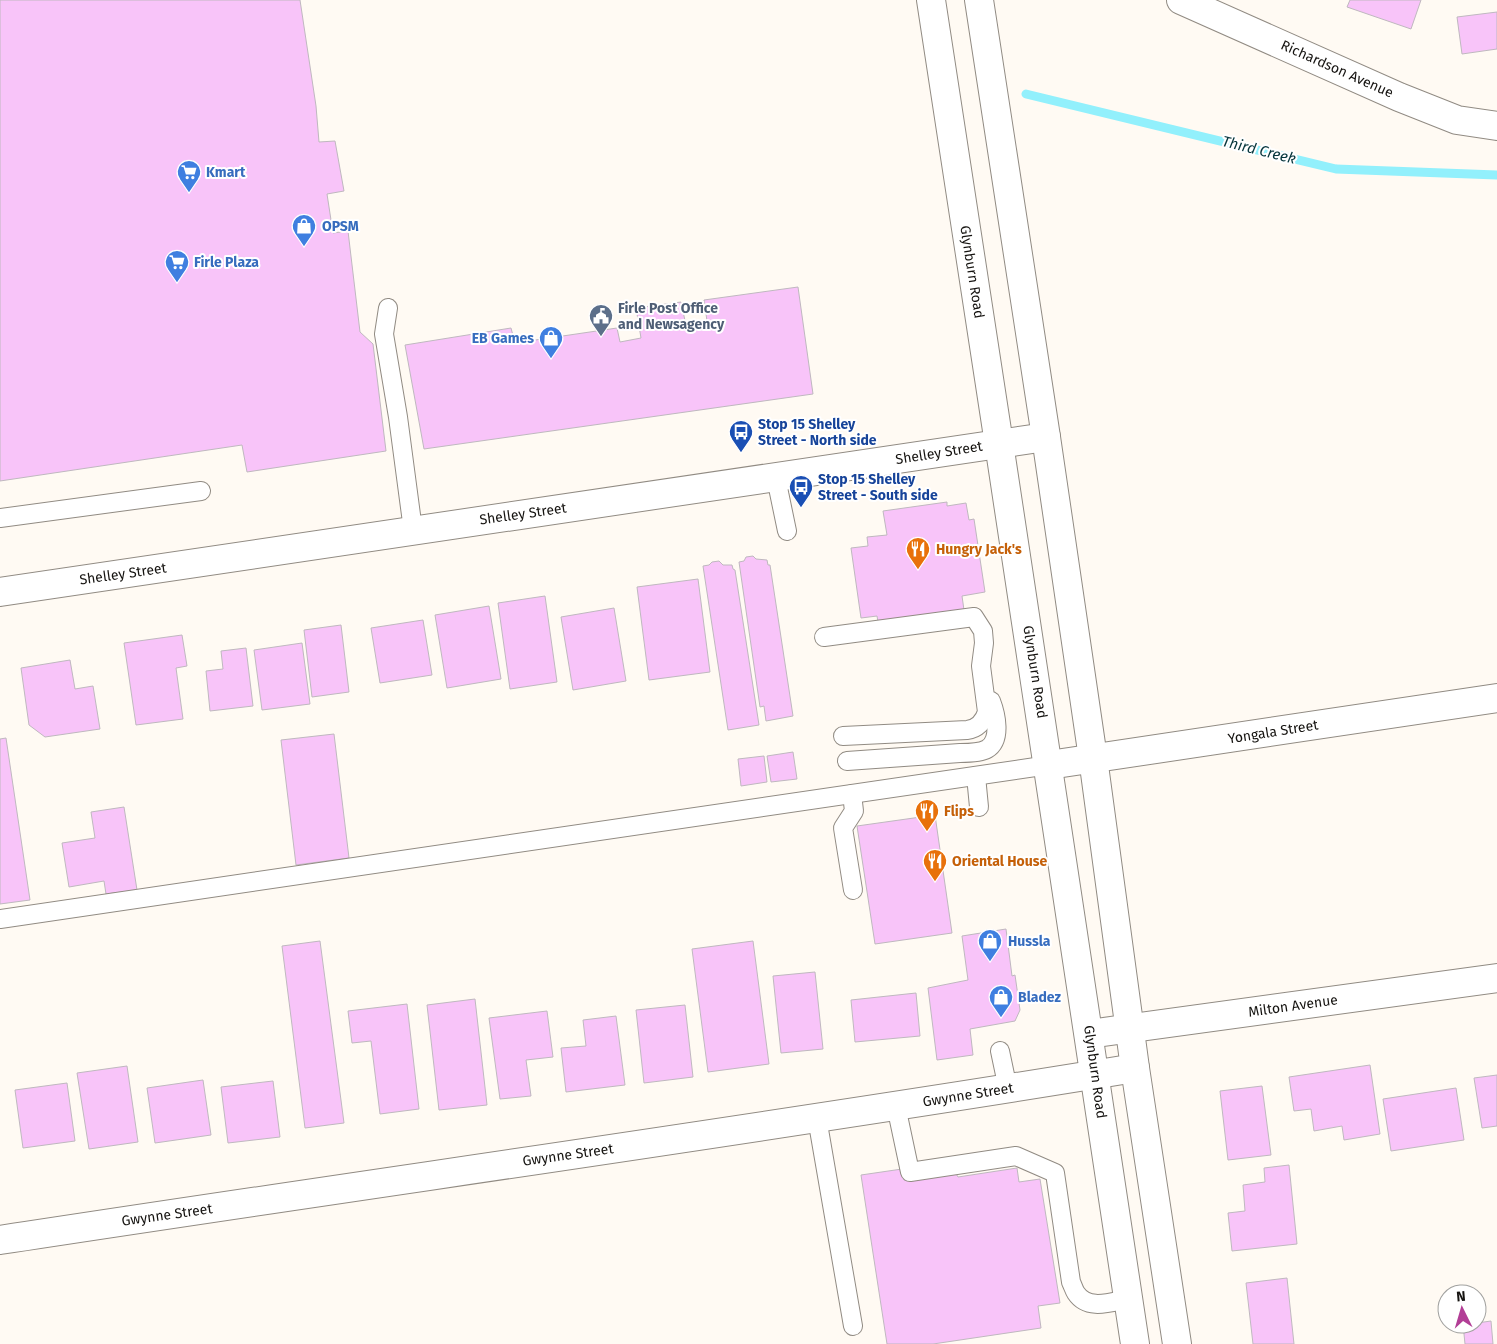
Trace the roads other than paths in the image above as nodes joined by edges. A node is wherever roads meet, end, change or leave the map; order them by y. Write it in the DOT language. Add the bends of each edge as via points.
graph roads {
  1 [pos="931,0"];
  2 [pos="979,0"];
  3 [pos="1181,0"];
  4 [pos="1497,126"];
  5 [pos="388,308"];
  6 [pos="1046,437"];
  7 [pos="999,443"];
  8 [pos="776,478"];
  9 [pos="202,491"];
  10 [pos="0,518"];
  11 [pos="413,530"];
  12 [pos="787,531"];
  13 [pos="0,592"];
  14 [pos="824,637"];
  15 [pos="983,682"];
  16 [pos="1497,698"];
  17 [pos="843,736"];
  18 [pos="1093,758"];
  19 [pos="847,761"];
  20 [pos="1049,765"];
  21 [pos="976,776"];
  22 [pos="852,794"];
  23 [pos="979,807"];
  24 [pos="853,890"];
  25 [pos="0,919"];
  26 [pos="1497,978"];
  27 [pos="1130,1029"];
  28 [pos="1089,1034"];
  29 [pos="1000,1051"];
  30 [pos="1135,1068"];
  31 [pos="1095,1075"];
  32 [pos="1008,1089"];
  33 [pos="896,1106"];
  34 [pos="818,1118"];
  35 [pos="0,1240"];
  36 [pos="1128,1299"];
  37 [pos="853,1326"];
  38 [pos="1135,1344"];
  39 [pos="1177,1344"];
  1 -- 7 [label="street, Glynburn Road"];
  2 -- 6 [label="street"];
  3 -- 4 [label="street, Richardson Avenue" via="1399,97 1457,120"];
  5 -- 11 [label="lane" via="384,334"];
  6 -- 7 [label="street, Shelley Street"];
  6 -- 18 [label="street"];
  7 -- 8 [label="street, Shelley Street"];
  7 -- 20 [label="street, Glynburn Road"];
  8 -- 11 [label="street, Shelley Street"];
  8 -- 12 [label="lane"];
  9 -- 10 [label="lane"];
  11 -- 13 [label="street, Shelley Street"];
  14 -- 15 [label="lane" via="974,617 983,631 980,666"];
  15 -- 17 [label="lane" via="987,712 973,729"];
  15 -- 19 [label="lane" via="996,724 993,743 987,749"];
  16 -- 18 [label="street, Yongala Street"];
  18 -- 20 [label="street, Yongala Street"];
  18 -- 27 [label="street"];
  20 -- 21 [label="lane"];
  20 -- 28 [label="street, Glynburn Road"];
  21 -- 22 [label="lane"];
  21 -- 23 [label="lane"];
  22 -- 24 [label="lane" via="854,811 843,828"];
  22 -- 25 [label="lane"];
  26 -- 27 [label="street, Milton Avenue"];
  27 -- 28 [label="street, Milton Avenue"];
  27 -- 30 [label="street"];
  28 -- 31 [label="street, Glynburn Road"];
  29 -- 32 [label="lane"];
  30 -- 31 [label="street, Gwynne Street"];
  30 -- 39 [label="street"];
  31 -- 32 [label="street, Gwynne Street"];
  31 -- 36 [label="street, Glynburn Road"];
  32 -- 33 [label="street, Gwynne Street"];
  33 -- 34 [label="street, Gwynne Street"];
  33 -- 36 [label="lane" via="910,1172 1016,1156 1055,1173 1071,1282 1076,1293 1094,1305"];
  34 -- 35 [label="street, Gwynne Street"];
  34 -- 37 [label="lane"];
  36 -- 38 [label="street, Glynburn Road"];
}
